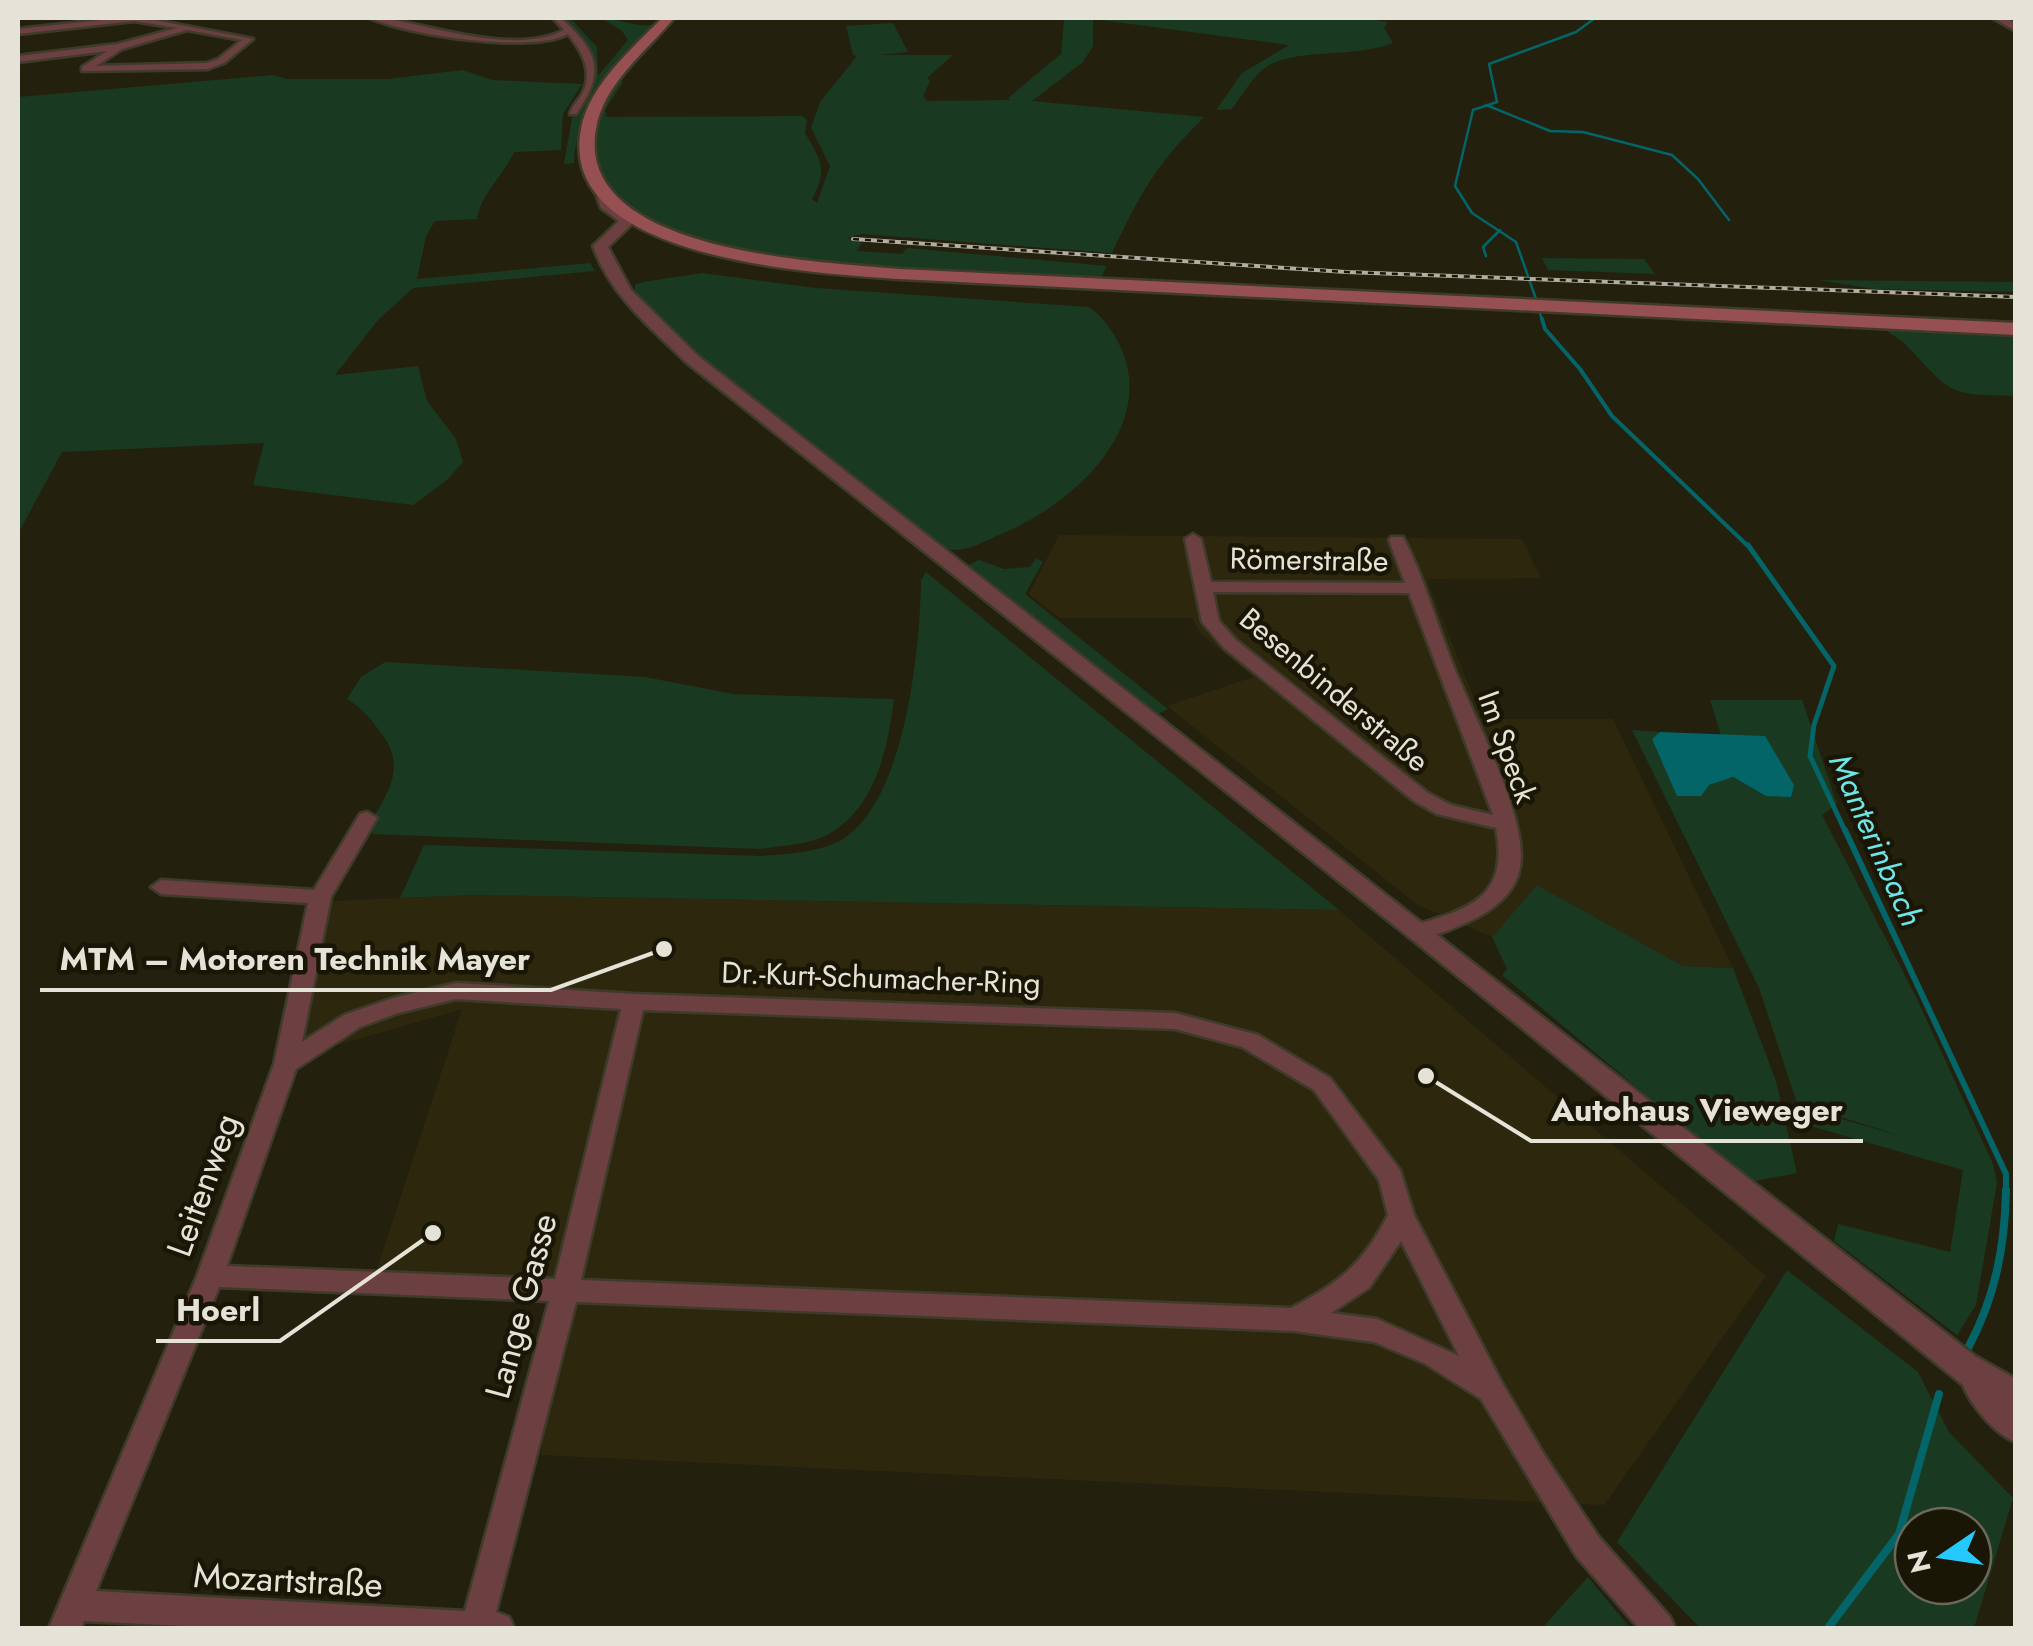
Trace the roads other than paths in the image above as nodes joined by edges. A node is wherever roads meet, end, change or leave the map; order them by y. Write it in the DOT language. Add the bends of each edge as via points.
graph roads {
  1 [pos="135,18"];
  2 [pos="374,18"];
  3 [pos="558,18"];
  4 [pos="668,18"];
  5 [pos="1998,18"];
  6 [pos="191,27"];
  7 [pos="2016,28"];
  8 [pos="570,30"];
  9 [pos="18,35"];
  10 [pos="119,47"];
  11 [pos="18,59"];
  12 [pos="573,112"];
  13 [pos="604,197"];
  14 [pos="2016,329"];
  15 [pos="1193,539"];
  16 [pos="1397,540"];
  17 [pos="1202,586"];
  18 [pos="1416,588"];
  19 [pos="367,818"];
  20 [pos="1504,824"];
  21 [pos="161,886"];
  22 [pos="320,897"];
  23 [pos="1419,930"];
  24 [pos="634,1002"];
  25 [pos="286,1064"];
  26 [pos="1401,1215"];
  27 [pos="210,1276"];
  28 [pos="566,1289"];
  29 [pos="1294,1320"];
  30 [pos="1963,1367"];
  31 [pos="1491,1390"];
  32 [pos="2016,1397"];
  33 [pos="2016,1426"];
  34 [pos="70,1617"];
  35 [pos="476,1628"];
  36 [pos="498,1628"];
  37 [pos="1659,1628"];
  1 -- 6 [label="street"];
  1 -- 9 [label="street"];
  2 -- 8 [label="street" via="519,42 551,40"];
  3 -- 8 [label="street"];
  4 -- 13 [label="main road" via="612,82 588,128 584,167"];
  5 -- 7 [label="street"];
  6 -- 10 [label="street"];
  6 -- 10 [label="street" via="250,39 208,66 86,69"];
  8 -- 12 [label="street" via="581,41 590,79"];
  10 -- 11 [label="street"];
  13 -- 14 [label="main road" via="683,240 848,270"];
  13 -- 23 [label="street" via="628,221 603,239 601,252 634,299 692,359"];
  15 -- 17 [label="street, Besenbinderstraße"];
  16 -- 18 [label="street, Im Speck"];
  17 -- 18 [label="street, Römerstraße"];
  17 -- 20 [label="street, Besenbinderstraße" via="1219,634 1403,784 1444,810"];
  18 -- 20 [label="street, Im Speck"];
  19 -- 22 [label="street, Leitenweg"];
  20 -- 23 [label="street, Im Speck" via="1510,868 1500,887 1460,919"];
  21 -- 22 [label="street"];
  22 -- 25 [label="street, Leitenweg"];
  23 -- 30 [label="street"];
  24 -- 25 [label="street, Dr.-Kurt-Schumacher-Ring" via="456,991 352,1022"];
  24 -- 26 [label="street, Dr.-Kurt-Schumacher-Ring" via="1174,1020 1250,1042 1322,1084 1391,1177"];
  24 -- 28 [label="street, Lange Gasse"];
  25 -- 27 [label="street, Leitenweg"];
  26 -- 29 [label="street" via="1382,1254 1354,1288"];
  26 -- 31 [label="street, Dr.-Kurt-Schumacher-Ring"];
  27 -- 28 [label="street"];
  27 -- 34 [label="street, Leitenweg"];
  28 -- 29 [label="street"];
  28 -- 35 [label="street, Lange Gasse"];
  29 -- 31 [label="street" via="1376,1331"];
  30 -- 32 [label="street"];
  30 -- 33 [label="street"];
  31 -- 37 [label="street, Dr.-Kurt-Schumacher-Ring" via="1587,1546"];
  34 -- 35 [label="street, Mozartstraße"];
  35 -- 36 [label="street, Mozartstraße"];
}
